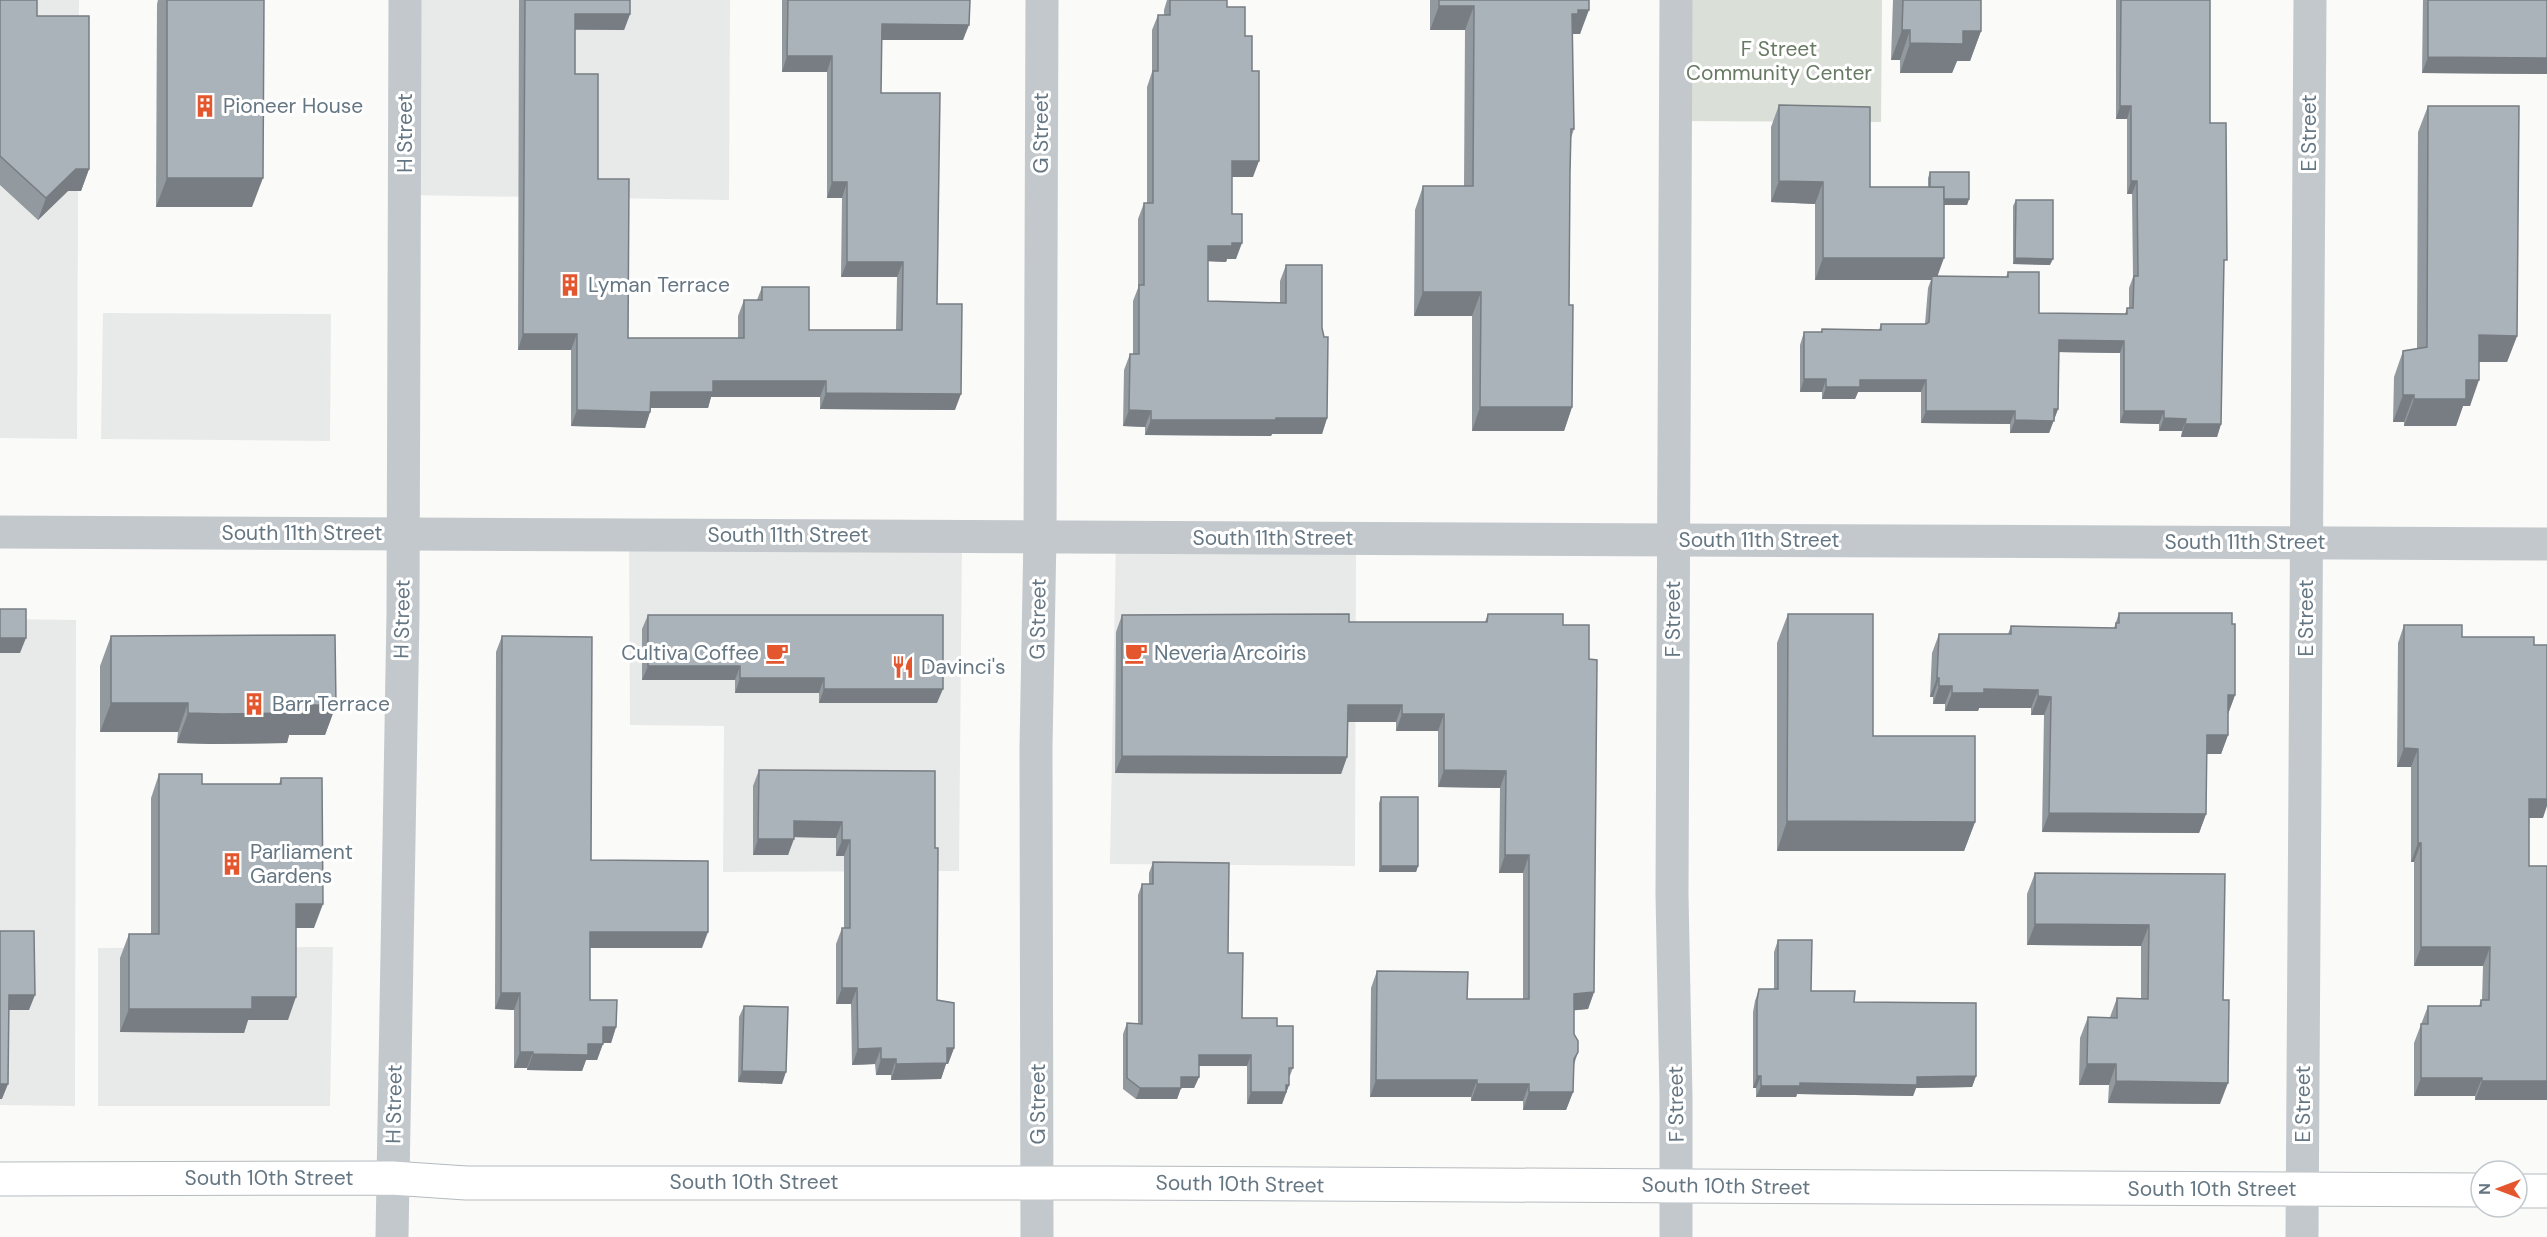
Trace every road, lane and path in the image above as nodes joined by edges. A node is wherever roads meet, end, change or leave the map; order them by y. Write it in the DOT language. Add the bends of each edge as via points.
graph roads {
  1 [pos="405,0"];
  2 [pos="1042,0"];
  3 [pos="1676,0"];
  4 [pos="2310,0"];
  5 [pos="0,532"];
  6 [pos="403,534"];
  7 [pos="1040,536"];
  8 [pos="1673,540"];
  9 [pos="2307,543"];
  10 [pos="2547,544"];
  11 [pos="392,1178"];
  12 [pos="0,1179"];
  13 [pos="1038,1183"];
  14 [pos="1676,1185"];
  15 [pos="2303,1189"];
  16 [pos="2469,1190"];
  17 [pos="2529,1191"];
  18 [pos="2547,1191"];
  19 [pos="392,1237"];
  20 [pos="1038,1237"];
  21 [pos="1676,1237"];
  22 [pos="2302,1237"];
  1 -- 6 [label="street, H Street"];
  2 -- 7 [label="street, G Street"];
  3 -- 8 [label="street, F Street"];
  4 -- 9 [label="street, E Street"];
  5 -- 6 [label="street, South 11th Street"];
  6 -- 7 [label="street, South 11th Street"];
  6 -- 11 [label="street, H Street"];
  7 -- 8 [label="street, South 11th Street"];
  7 -- 13 [label="street, G Street" via="1036,747"];
  8 -- 9 [label="street, South 11th Street"];
  8 -- 14 [label="street, F Street"];
  9 -- 10 [label="street, South 11th Street"];
  9 -- 15 [label="street, E Street"];
  11 -- 12 [label="main road, South 10th Street"];
  11 -- 13 [label="main road, South 10th Street" via="466,1183"];
  11 -- 19 [label="street, H Street"];
  13 -- 14 [label="main road, South 10th Street"];
  13 -- 20 [label="street, G Street"];
  14 -- 15 [label="main road, South 10th Street"];
  14 -- 21 [label="street, F Street"];
  15 -- 16 [label="main road, South 10th Street"];
  15 -- 22 [label="street, E Street"];
  17 -- 18 [label="main road"];
}
